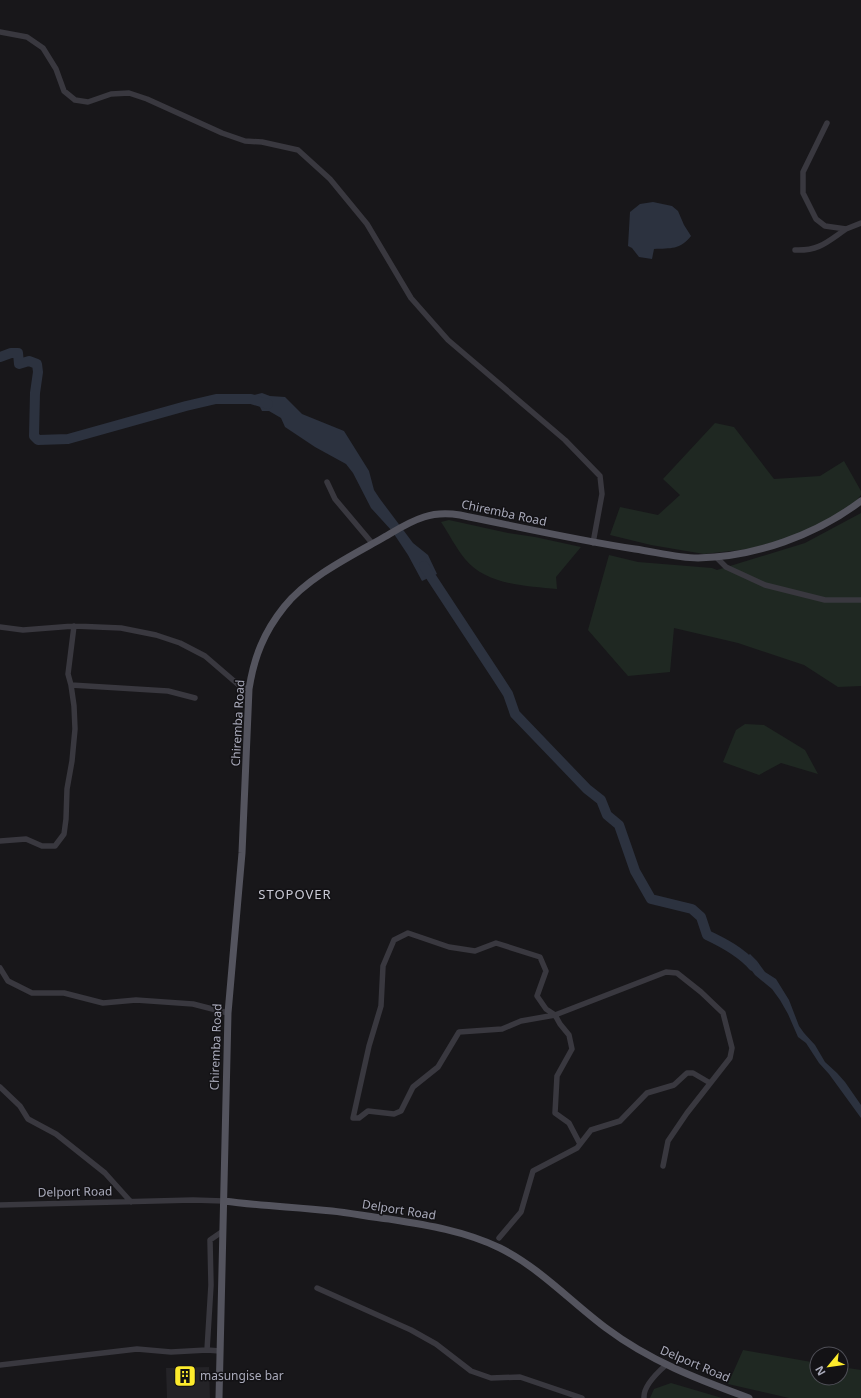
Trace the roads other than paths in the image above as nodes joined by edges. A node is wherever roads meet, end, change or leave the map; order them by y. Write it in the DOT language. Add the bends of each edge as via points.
graph roads {
  1 [pos="0,32"];
  2 [pos="827,123"];
  3 [pos="861,223"];
  4 [pos="846,230"];
  5 [pos="795,250"];
  6 [pos="327,482"];
  7 [pos="861,501"];
  8 [pos="372,543"];
  9 [pos="592,543"];
  10 [pos="716,557"];
  11 [pos="861,600"];
  12 [pos="74,626"];
  13 [pos="0,627"];
  14 [pos="71,685"];
  15 [pos="249,690"];
  16 [pos="195,698"];
  17 [pos="0,841"];
  18 [pos="0,968"];
  19 [pos="228,1013"];
  20 [pos="555,1015"];
  21 [pos="710,1084"];
  22 [pos="0,1087"];
  23 [pos="580,1144"];
  24 [pos="662,1166"];
  25 [pos="224,1201"];
  26 [pos="131,1202"];
  27 [pos="0,1205"];
  28 [pos="223,1232"];
  29 [pos="499,1238"];
  30 [pos="317,1288"];
  31 [pos="207,1350"];
  32 [pos="220,1351"];
  33 [pos="0,1365"];
  34 [pos="666,1365"];
  35 [pos="220,1398"];
  36 [pos="582,1398"];
  37 [pos="644,1398"];
  38 [pos="749,1398"];
  1 -- 9 [label="street" via="27,37 43,48 56,70 64,91 75,100 88,102 111,94 129,92 222,133 244,140 298,150 330,179 367,224 412,298 448,340 565,440 600,476 602,494"];
  2 -- 4 [label="street" via="803,172 803,193 816,219 825,226"];
  3 -- 4 [label="street"];
  4 -- 5 [label="street" via="819,248"];
  6 -- 8 [label="street" via="335,499"];
  7 -- 10 [label="main road, Chiremba Road" via="845,513 786,541"];
  8 -- 9 [label="main road, Chiremba Road" via="425,516 440,513"];
  8 -- 15 [label="main road, Chiremba Road" via="318,576 285,606 259,648"];
  9 -- 10 [label="main road, Chiremba Road" via="675,556"];
  10 -- 11 [label="street" via="726,567 765,585 825,600"];
  12 -- 13 [label="street" via="23,630"];
  12 -- 14 [label="street" via="68,674"];
  12 -- 15 [label="street" via="121,628 180,643 205,656 241,687"];
  14 -- 16 [label="street" via="168,690"];
  14 -- 17 [label="street" via="75,729 64,834 55,846 42,846 26,839"];
  15 -- 19 [label="main road, Chiremba Road" via="242,853"];
  18 -- 19 [label="street" via="8,981 32,993 64,993 103,1003 136,1000 193,1004"];
  19 -- 25 [label="main road, Chiremba Road"];
  20 -- 20 [label="street" via="522,1021 502,1029 458,1032 438,1066 414,1087 401,1111 394,1114 368,1111 359,1118 353,1118 381,1006 383,966 394,940 408,933 449,947 475,951 496,944 540,957 546,971 537,996 546,1009"];
  20 -- 21 [label="street" via="666,972 677,973 723,1013 732,1048 730,1058"];
  20 -- 23 [label="street" via="569,1035 572,1049 557,1076 555,1113 569,1123"];
  21 -- 23 [label="street" via="688,1072 674,1085 647,1093 620,1121 590,1130"];
  21 -- 24 [label="street" via="668,1141"];
  22 -- 26 [label="street" via="20,1106 28,1119 56,1134 105,1173"];
  23 -- 29 [label="street" via="533,1171 521,1212"];
  25 -- 26 [label="street, Delport Road"];
  25 -- 28 [label="main road, Chiremba Road"];
  25 -- 34 [label="main road, Delport Road" via="426,1225 498,1247 544,1276 605,1327 636,1349"];
  26 -- 27 [label="street, Delport Road"];
  28 -- 31 [label="street" via="210,1240"];
  28 -- 32 [label="main road, Chiremba Road"];
  30 -- 36 [label="street" via="411,1330 436,1344 471,1370 491,1378 520,1378"];
  31 -- 32 [label="street"];
  31 -- 33 [label="street" via="171,1352 137,1349"];
  32 -- 35 [label="main road, Chiremba Road"];
  34 -- 37 [label="street" via="655,1375 643,1394"];
  34 -- 38 [label="main road, Delport Road"];
}
